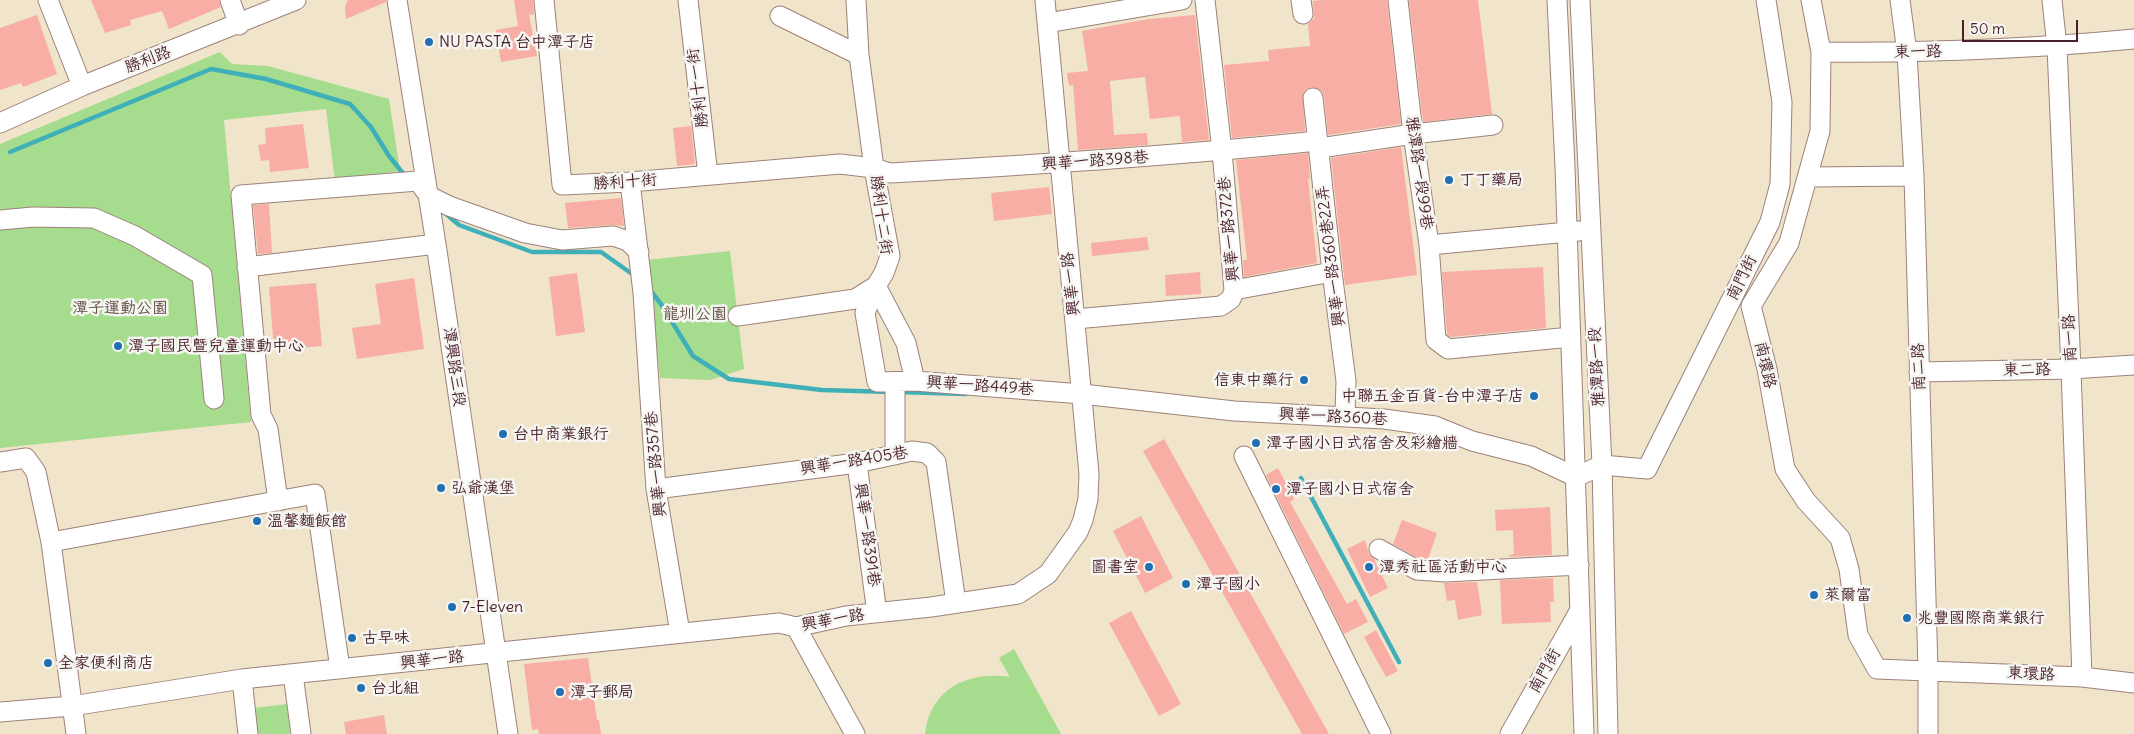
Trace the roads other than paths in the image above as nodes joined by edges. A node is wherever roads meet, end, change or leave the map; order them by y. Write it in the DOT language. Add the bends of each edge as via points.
graph roads {
  1 [pos="48,0"];
  2 [pos="230,0"];
  3 [pos="296,0"];
  4 [pos="398,0"];
  5 [pos="544,0"];
  6 [pos="688,0"];
  7 [pos="856,0"];
  8 [pos="1045,0"];
  9 [pos="1182,0"];
  10 [pos="1205,0"];
  11 [pos="1398,0"];
  12 [pos="1557,0"];
  13 [pos="1580,0"];
  14 [pos="1766,0"];
  15 [pos="1811,0"];
  16 [pos="1900,0"];
  17 [pos="2052,0"];
  18 [pos="780,16"];
  19 [pos="1047,23"];
  20 [pos="239,25"];
  21 [pos="2134,39"];
  22 [pos="2057,47"];
  23 [pos="1821,52"];
  24 [pos="1907,53"];
  25 [pos="860,55"];
  26 [pos="82,86"];
  27 [pos="1312,98"];
  28 [pos="0,123"];
  29 [pos="1493,125"];
  30 [pos="1413,134"];
  31 [pos="1322,144"];
  32 [pos="1222,151"];
  33 [pos="1060,164"];
  34 [pos="874,168"];
  35 [pos="708,176"];
  36 [pos="1914,176"];
  37 [pos="1808,177"];
  38 [pos="630,182"];
  39 [pos="419,192"];
  40 [pos="0,220"];
  41 [pos="1590,231"];
  42 [pos="1567,232"];
  43 [pos="436,244"];
  44 [pos="1429,245"];
  45 [pos="639,252"];
  46 [pos="247,267"];
  47 [pos="1332,272"];
  48 [pos="876,286"];
  49 [pos="1234,290"];
  50 [pos="738,316"];
  51 [pos="1075,319"];
  52 [pos="1571,337"];
  53 [pos="2134,365"];
  54 [pos="2072,369"];
  55 [pos="1919,372"];
  56 [pos="915,381"];
  57 [pos="891,389"];
  58 [pos="1082,394"];
  59 [pos="214,399"];
  60 [pos="1346,415"];
  61 [pos="895,455"];
  62 [pos="1244,456"];
  63 [pos="0,462"];
  64 [pos="857,463"];
  65 [pos="1602,465"];
  66 [pos="1576,477"];
  67 [pos="656,489"];
  68 [pos="278,501"];
  69 [pos="51,542"];
  70 [pos="1379,549"];
  71 [pos="1579,565"];
  72 [pos="956,604"];
  73 [pos="876,606"];
  74 [pos="1581,608"];
  75 [pos="796,627"];
  76 [pos="680,633"];
  77 [pos="497,653"];
  78 [pos="340,669"];
  79 [pos="1928,670"];
  80 [pos="293,674"];
  81 [pos="2082,677"];
  82 [pos="242,679"];
  83 [pos="2134,683"];
  84 [pos="72,706"];
  85 [pos="0,712"];
  86 [pos="76,734"];
  87 [pos="248,734"];
  88 [pos="301,734"];
  89 [pos="508,734"];
  90 [pos="855,734"];
  91 [pos="1381,734"];
  92 [pos="1510,734"];
  93 [pos="1584,734"];
  94 [pos="1608,734"];
  95 [pos="1928,734"];
  1 -- 26 [label="street"];
  2 -- 20 [label="street"];
  3 -- 20 [label="street, 勝利路"];
  4 -- 39 [label="street, 潭興路三段"];
  5 -- 38 [label="street, 勝利十街" via="562,185"];
  6 -- 35 [label="street, 勝利十一街"];
  7 -- 25 [label="street, 勝利十二街"];
  8 -- 19 [label="street, 興華一路"];
  9 -- 19 [label="street"];
  10 -- 32 [label="street, 興華一路372巷"];
  11 -- 30 [label="street, 雅潭路一段99巷"];
  12 -- 42 [label="street, 雅潭路一段"];
  13 -- 41 [label="street, 雅潭路一段"];
  14 -- 65 [label="street, 南門街" via="1782,102 1780,184 1770,222 1647,469"];
  15 -- 23 [label="street, 南環路"];
  16 -- 24 [label="street, 南二路"];
  17 -- 22 [label="street, 南一路"];
  18 -- 25 [label="street"];
  19 -- 33 [label="street, 興華一路"];
  20 -- 26 [label="street, 勝利路"];
  21 -- 22 [label="street, 東一路"];
  22 -- 24 [label="street, 東一路"];
  22 -- 54 [label="street, 南一路"];
  23 -- 24 [label="street, 東一路"];
  23 -- 37 [label="street, 南環路" via="1820,131"];
  24 -- 36 [label="street, 南二路"];
  25 -- 34 [label="street, 勝利十二街"];
  26 -- 28 [label="street, 勝利路"];
  27 -- 31 [label="street, 興華一路360巷22弄"];
  29 -- 30 [label="street, 興華一路398巷"];
  30 -- 31 [label="street, 興華一路398巷"];
  30 -- 44 [label="street, 雅潭路一段99巷"];
  31 -- 32 [label="street, 興華一路398巷"];
  31 -- 47 [label="street, 興華一路360巷22弄"];
  32 -- 33 [label="street, 興華一路398巷"];
  32 -- 49 [label="street, 興華一路372巷"];
  33 -- 34 [label="street, 興華一路398巷" via="890,173"];
  33 -- 51 [label="street, 興華一路"];
  34 -- 35 [label="street, 勝利十街" via="840,164"];
  34 -- 48 [label="street, 勝利十二街" via="890,256"];
  35 -- 38 [label="street, 勝利十街"];
  36 -- 37 [label="street"];
  36 -- 55 [label="street, 南二路"];
  37 -- 79 [label="street, 南環路" via="1789,243 1750,306 1767,369 1785,469 1806,501 1840,538 1849,569 1858,635 1877,669"];
  38 -- 45 [label="street"];
  39 -- 43 [label="street, 潭興路三段"];
  39 -- 45 [label="street" via="525,233 562,240 613,236 628,241"];
  39 -- 46 [label="street" via="241,196"];
  40 -- 59 [label="street" via="94,218 135,236 202,275"];
  41 -- 42 [label="street, 雅潭路一段99巷"];
  41 -- 65 [label="street, 雅潭路一段"];
  42 -- 44 [label="street, 雅潭路一段99巷"];
  42 -- 52 [label="street, 雅潭路一段"];
  43 -- 46 [label="street"];
  43 -- 77 [label="street, 潭興路三段"];
  44 -- 52 [label="street" via="1436,340 1448,349"];
  45 -- 67 [label="street, 興華一路357巷"];
  46 -- 68 [label="street" via="261,415 268,429"];
  47 -- 49 [label="street"];
  47 -- 60 [label="street, 興華一路360巷22弄" via="1346,381"];
  48 -- 50 [label="street" via="855,299"];
  48 -- 56 [label="street" via="906,343"];
  48 -- 57 [label="street, 勝利十二街" via="865,312"];
  49 -- 51 [label="street, 興華一路372巷" via="1231,299 1221,306"];
  51 -- 58 [label="street, 興華一路"];
  52 -- 66 [label="street, 雅潭路一段"];
  53 -- 54 [label="street, 東二路"];
  54 -- 55 [label="street, 東二路"];
  54 -- 81 [label="street, 南一路"];
  55 -- 79 [label="street, 南二路"];
  56 -- 57 [label="street, 興華一路449巷"];
  56 -- 58 [label="street, 興華一路449巷"];
  57 -- 61 [label="street, 勝利十二街"];
  58 -- 60 [label="street, 興華一路360巷" via="1234,411"];
  58 -- 72 [label="street, 興華一路" via="1089,474 1088,499 1078,532 1048,574 1018,594"];
  60 -- 66 [label="street, 興華一路360巷" via="1435,426 1472,441 1531,456"];
  61 -- 64 [label="street, 興華一路405巷"];
  61 -- 72 [label="street, 興華一路405巷" via="927,452 936,462"];
  62 -- 91 [label="street"];
  63 -- 69 [label="street" via="26,458 36,472"];
  64 -- 67 [label="street, 興華一路405巷"];
  64 -- 73 [label="street, 興華一路391巷"];
  65 -- 66 [label="street, 南門街"];
  65 -- 94 [label="street, 雅潭路一段"];
  66 -- 71 [label="street, 雅潭路一段"];
  67 -- 76 [label="street, 興華一路357巷"];
  68 -- 69 [label="street"];
  68 -- 78 [label="street" via="315,494"];
  69 -- 84 [label="street"];
  70 -- 71 [label="street" via="1417,570 1445,572"];
  71 -- 74 [label="street, 雅潭路一段"];
  72 -- 75 [label="street, 興華一路" via="846,616"];
  74 -- 92 [label="street, 南門街"];
  74 -- 93 [label="street, 雅潭路一段"];
  75 -- 76 [label="street, 興華一路" via="779,623"];
  75 -- 90 [label="street"];
  76 -- 77 [label="street, 興華一路"];
  77 -- 78 [label="street, 興華一路"];
  77 -- 89 [label="street, 潭興路三段"];
  78 -- 80 [label="street, 興華一路"];
  79 -- 81 [label="street, 東環路"];
  79 -- 95 [label="street, 南二路"];
  80 -- 82 [label="street, 興華一路"];
  80 -- 88 [label="street"];
  81 -- 83 [label="street, 東環路"];
  82 -- 84 [label="street, 興華一路"];
  82 -- 87 [label="street"];
  84 -- 85 [label="street, 興華一路"];
  84 -- 86 [label="street"];
}
